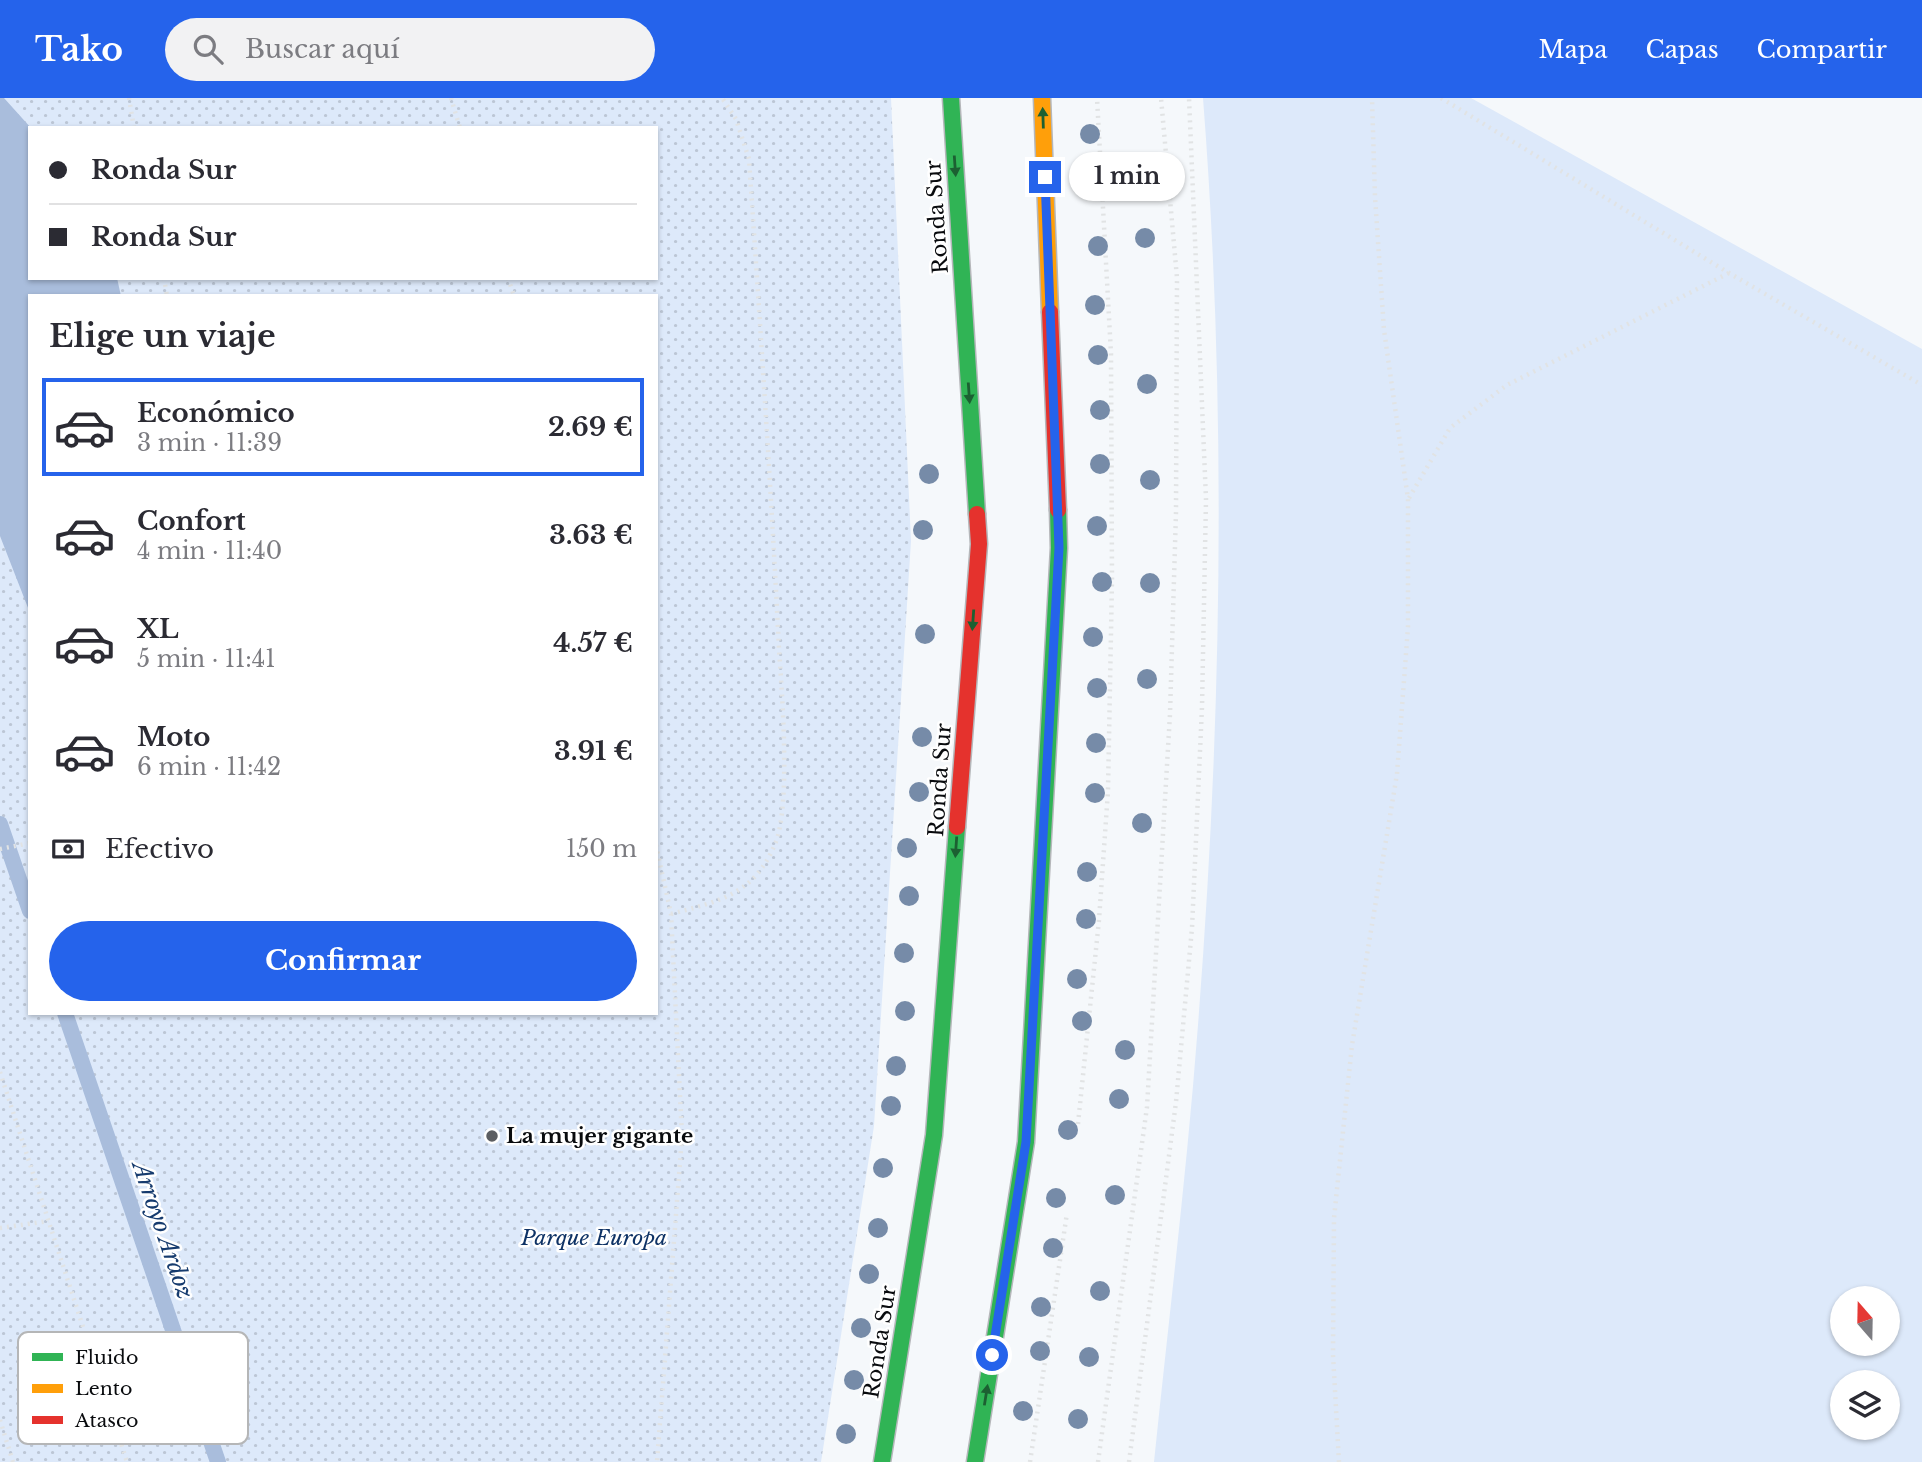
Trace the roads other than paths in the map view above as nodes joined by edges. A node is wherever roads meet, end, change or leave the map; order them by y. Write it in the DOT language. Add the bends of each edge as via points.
graph roads {
  1 [pos="951,98"];
  2 [pos="1042,98"];
  3 [pos="882,1462"];
  4 [pos="975,1462"];
  1 -- 3 [label="main road, Ronda Sur, one-way" via="979,544 934,1136"];
  4 -- 2 [label="main road, one-way" via="1026,1142 1059,548"];
}
